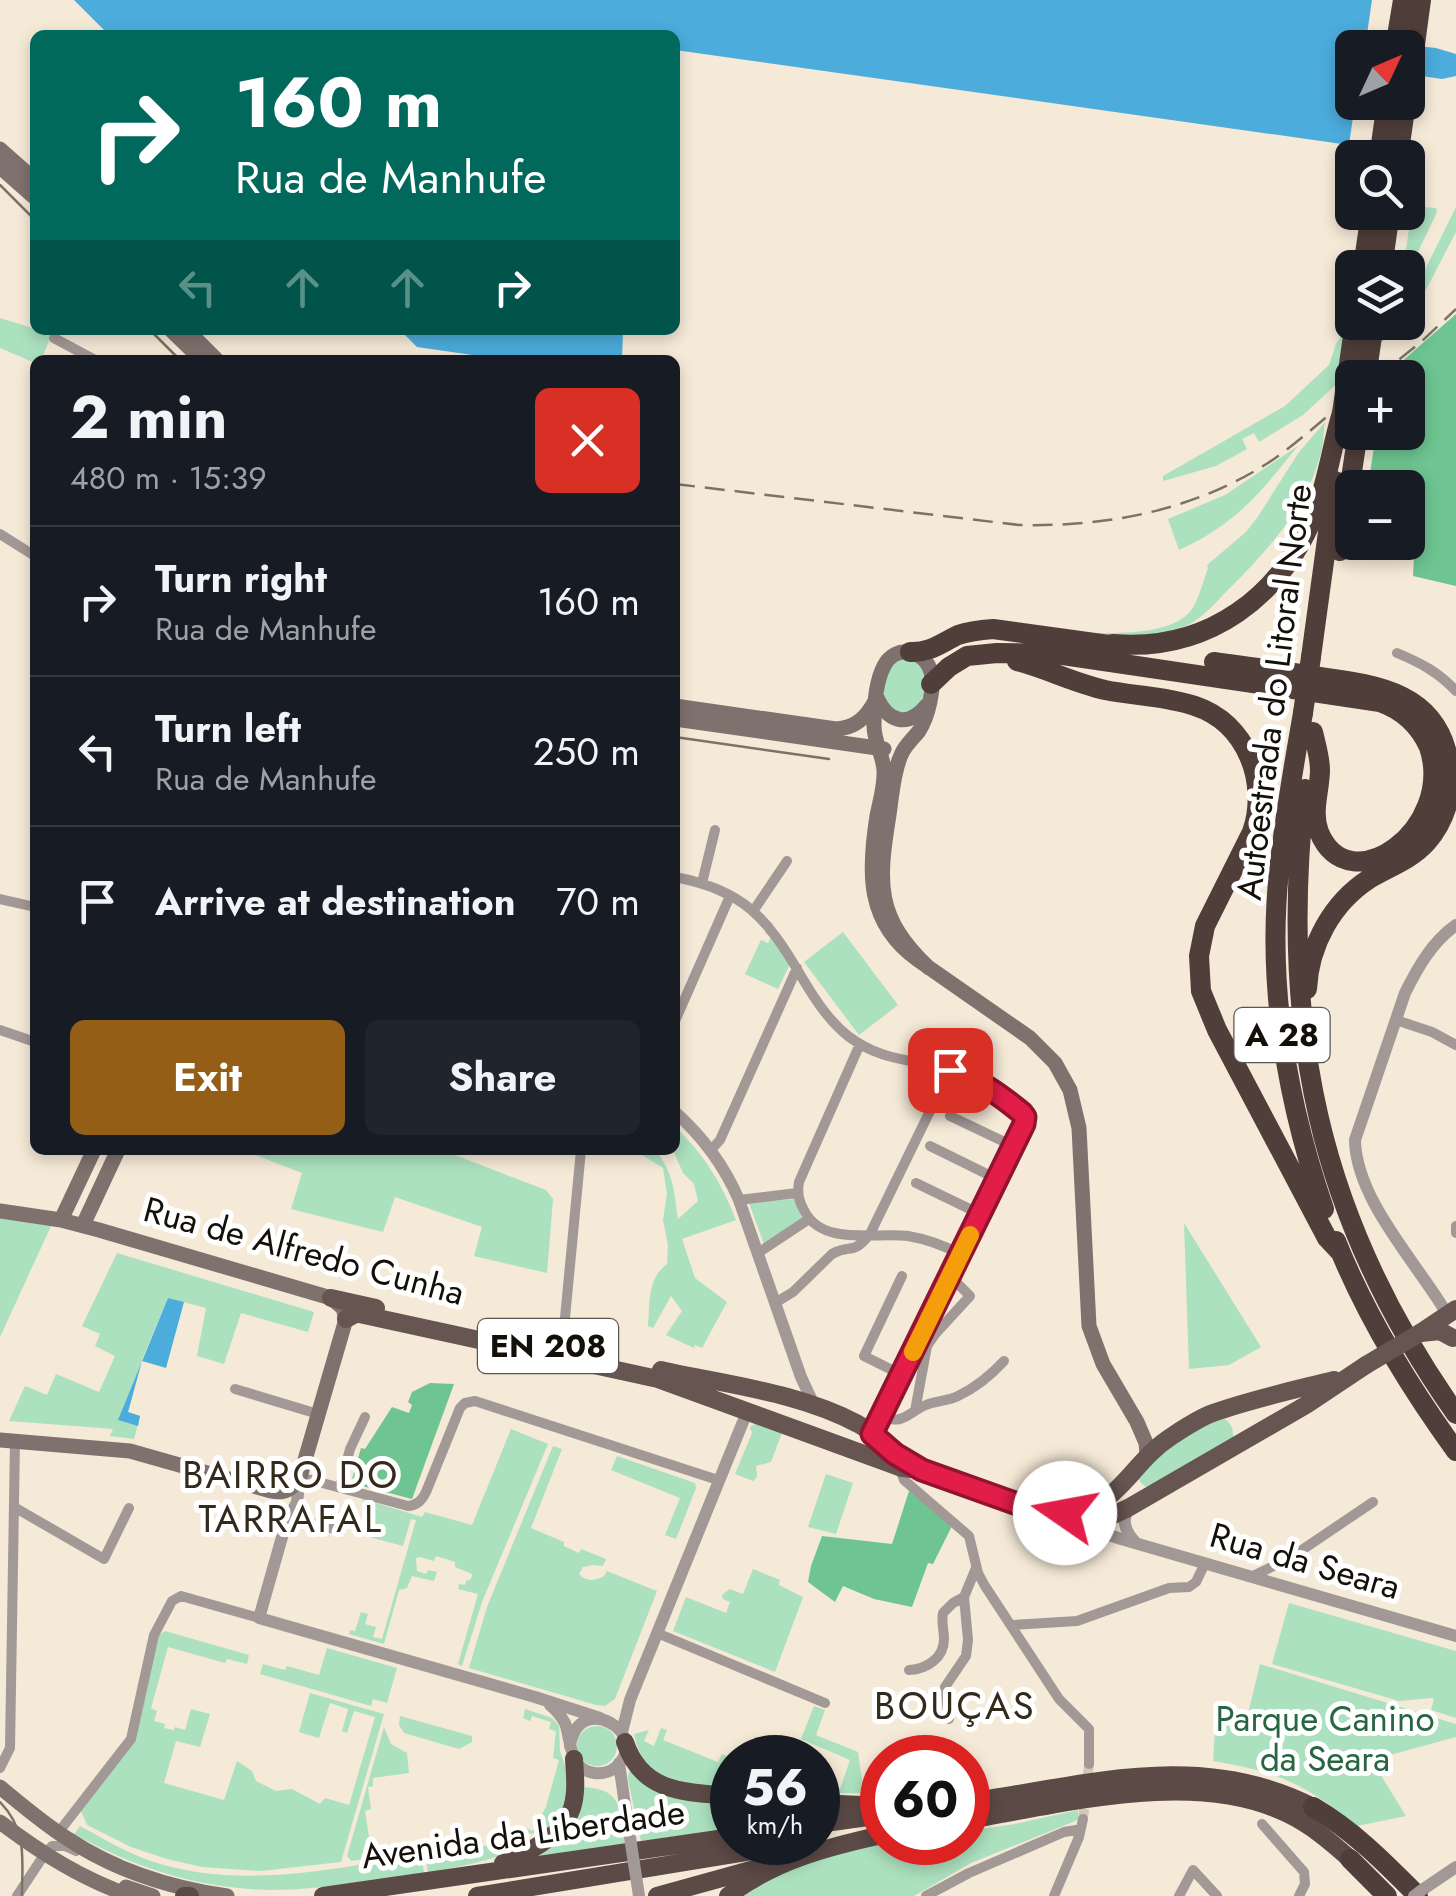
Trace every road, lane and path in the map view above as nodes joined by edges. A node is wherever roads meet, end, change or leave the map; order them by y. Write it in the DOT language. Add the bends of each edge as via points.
graph roads {
  1 [pos="1403,0"];
  2 [pos="1420,0"];
  3 [pos="1398,30"];
  4 [pos="1416,30"];
  5 [pos="0,150"];
  6 [pos="0,166"];
  7 [pos="30,176"];
  8 [pos="30,193"];
  9 [pos="176,335"];
  10 [pos="192,335"];
  11 [pos="54,338"];
  12 [pos="85,355"];
  13 [pos="197,355"];
  14 [pos="212,355"];
  15 [pos="1335,441"];
  16 [pos="1338,450"];
  17 [pos="1355,450"];
  18 [pos="0,534"];
  19 [pos="30,553"];
  20 [pos="1109,646"];
  21 [pos="910,652"];
  22 [pos="997,652"];
  23 [pos="1397,653"];
  24 [pos="1317,659"];
  25 [pos="1456,691"];
  26 [pos="930,693"];
  27 [pos="877,698"];
  28 [pos="680,707"];
  29 [pos="1311,719"];
  30 [pos="680,720"];
  31 [pos="910,740"];
  32 [pos="880,755"];
  33 [pos="715,830"];
  34 [pos="787,860"];
  35 [pos="680,878"];
  36 [pos="702,883"];
  37 [pos="730,896"];
  38 [pos="0,900"];
  39 [pos="30,907"];
  40 [pos="754,910"];
  41 [pos="1455,925"];
  42 [pos="797,968"];
  43 [pos="930,968"];
  44 [pos="680,1010"];
  45 [pos="1301,1018"];
  46 [pos="1396,1020"];
  47 [pos="0,1030"];
  48 [pos="30,1040"];
  49 [pos="860,1044"];
  50 [pos="1456,1045"];
  51 [pos="950,1070"];
  52 [pos="680,1116"];
  53 [pos="950,1116"];
  54 [pos="930,1146"];
  55 [pos="1013,1146"];
  56 [pos="711,1150"];
  57 [pos="92,1155"];
  58 [pos="116,1155"];
  59 [pos="581,1155"];
  60 [pos="997,1179"];
  61 [pos="916,1183"];
  62 [pos="797,1193"];
  63 [pos="740,1200"];
  64 [pos="0,1210"];
  65 [pos="980,1214"];
  66 [pos="809,1219"];
  67 [pos="61,1220"];
  68 [pos="82,1226"];
  69 [pos="870,1234"];
  70 [pos="758,1253"];
  71 [pos="1341,1253"];
  72 [pos="960,1254"];
  73 [pos="902,1276"];
  74 [pos="950,1276"];
  75 [pos="1426,1283"];
  76 [pos="330,1298"];
  77 [pos="775,1303"];
  78 [pos="346,1319"];
  79 [pos="1453,1319"];
  80 [pos="1420,1333"];
  81 [pos="562,1349"];
  82 [pos="1004,1361"];
  83 [pos="902,1374"];
  84 [pos="1347,1376"];
  85 [pos="801,1377"];
  86 [pos="236,1389"];
  87 [pos="767,1392"];
  88 [pos="789,1396"];
  89 [pos="814,1405"];
  90 [pos="915,1410"];
  91 [pos="1222,1411"];
  92 [pos="746,1412"];
  93 [pos="318,1414"];
  94 [pos="1456,1414"];
  95 [pos="881,1416"];
  96 [pos="365,1417"];
  97 [pos="1136,1422"];
  98 [pos="872,1434"];
  99 [pos="1171,1436"];
  100 [pos="8,1441"];
  101 [pos="1235,1446"];
  102 [pos="847,1447"];
  103 [pos="1456,1450"];
  104 [pos="1146,1455"];
  105 [pos="912,1469"];
  106 [pos="1132,1472"];
  107 [pos="300,1477"];
  108 [pos="718,1480"];
  109 [pos="340,1486"];
  110 [pos="271,1490"];
  111 [pos="1152,1494"];
  112 [pos="1110,1497"];
  113 [pos="1373,1502"];
  114 [pos="14,1507"];
  115 [pos="129,1508"];
  116 [pos="1128,1508"];
  117 [pos="1040,1512"];
  118 [pos="1106,1518"];
  119 [pos="289,1520"];
  120 [pos="1078,1524"];
  121 [pos="340,1531"];
  122 [pos="1120,1540"];
  123 [pos="1136,1543"];
  124 [pos="976,1562"];
  125 [pos="1205,1563"];
  126 [pos="1252,1576"];
  127 [pos="964,1597"];
  128 [pos="259,1618"];
  129 [pos="1012,1625"];
  130 [pos="657,1633"];
  131 [pos="1456,1636"];
  132 [pos="909,1670"];
  133 [pos="535,1697"];
  134 [pos="630,1700"];
  135 [pos="825,1703"];
  136 [pos="602,1719"];
  137 [pos="949,1719"];
  138 [pos="623,1737"];
  139 [pos="572,1752"];
  140 [pos="620,1763"];
  141 [pos="1089,1764"];
  142 [pos="0,1768"];
  143 [pos="601,1773"];
  144 [pos="0,1787"];
  145 [pos="710,1794"];
  146 [pos="990,1799"];
  147 [pos="626,1805"];
  148 [pos="1314,1807"];
  149 [pos="990,1816"];
  150 [pos="1082,1819"];
  151 [pos="0,1822"];
  152 [pos="1262,1824"];
  153 [pos="58,1833"];
  154 [pos="1079,1838"];
  155 [pos="710,1839"];
  156 [pos="44,1854"];
  157 [pos="1350,1859"];
  158 [pos="710,1862"];
  159 [pos="753,1865"];
  160 [pos="776,1865"];
  161 [pos="1456,1867"];
  162 [pos="78,1874"];
  163 [pos="142,1877"];
  164 [pos="446,1879"];
  165 [pos="158,1892"];
  166 [pos="1421,1894"];
  167 [pos="16,1896"];
  168 [pos="132,1896"];
  169 [pos="227,1896"];
  170 [pos="324,1896"];
  171 [pos="476,1896"];
  172 [pos="639,1896"];
  173 [pos="657,1896"];
  174 [pos="728,1896"];
  175 [pos="926,1896"];
  176 [pos="1054,1896"];
  177 [pos="1179,1896"];
  178 [pos="1217,1896"];
  179 [pos="1298,1896"];
  180 [pos="1384,1896"];
  1 -- 3 [label="highway"];
  2 -- 4 [label="highway"];
  5 -- 7 [label="main road"];
  6 -- 8 [label="main road"];
  9 -- 13 [label="main road"];
  10 -- 14 [label="main road"];
  11 -- 12 [label="street"];
  15 -- 20 [label="highway" via="1314,516 1264,592 1186,638"];
  16 -- 24 [label="highway, Autoestrada do Litoral Norte / A 28"];
  17 -- 24 [label="highway, Autoestrada do Litoral Norte / A 28"];
  18 -- 19 [label="street"];
  20 -- 21 [label="highway" via="979,630"];
  20 -- 45 [label="highway" via="1382,687 1416,705 1438,731 1450,778 1442,818 1418,850 1354,891 1334,914 1315,948 1309,1012"];
  21 -- 26 [label="main road" via="931,672"];
  21 -- 27 [label="main road" via="886,662"];
  22 -- 26 [label="highway" via="948,667"];
  22 -- 29 [label="highway" via="1086,657 1388,705 1423,736 1436,778 1431,809 1398,848 1356,861 1325,842 1317,824 1320,769"];
  22 -- 71 [label="highway" via="1094,687 1200,707 1227,726 1248,754 1258,787 1256,816 1202,935 1202,991 1216,1030"];
  23 -- 25 [label="street" via="1426,665"];
  24 -- 29 [label="highway, Autoestrada do Litoral Norte / A 28"];
  26 -- 27 [label="main road" via="924,709 903,720 888,714"];
  26 -- 31 [label="main road"];
  27 -- 28 [label="main road" via="863,718 842,729"];
  27 -- 32 [label="main road"];
  29 -- 45 [label="highway, Autoestrada do Litoral Norte / A 28" via="1297,872"];
  29 -- 71 [label="highway, Autoestrada do Litoral Norte / A 28" via="1279,872 1278,991 1297,1120"];
  30 -- 32 [label="main road" via="860,746"];
  31 -- 32 [label="main road"];
  31 -- 43 [label="main road" via="896,771 882,883 893,924"];
  32 -- 43 [label="main road" via="874,893 894,937"];
  33 -- 36 [label="street"];
  34 -- 40 [label="street"];
  35 -- 36 [label="street"];
  36 -- 37 [label="street"];
  37 -- 40 [label="street"];
  37 -- 44 [label="street"];
  38 -- 39 [label="street"];
  40 -- 42 [label="street"];
  41 -- 46 [label="street" via="1415,973"];
  42 -- 49 [label="street" via="824,1011"];
  42 -- 56 [label="street"];
  43 -- 97 [label="main road" via="1030,1038 1070,1090 1079,1128 1090,1326"];
  45 -- 94 [label="highway, Autoestrada do Litoral Norte / A 28" via="1320,1129 1350,1223 1401,1329"];
  46 -- 50 [label="street"];
  46 -- 75 [label="street" via="1360,1123 1356,1159"];
  47 -- 48 [label="street"];
  49 -- 51 [label="street"];
  49 -- 62 [label="street"];
  51 -- 55 [label="street" via="1022,1113"];
  51 -- 69 [label="street"];
  52 -- 56 [label="street"];
  53 -- 55 [label="street"];
  54 -- 60 [label="street"];
  55 -- 60 [label="street"];
  56 -- 63 [label="street"];
  57 -- 67 [label="main road"];
  58 -- 68 [label="main road"];
  59 -- 81 [label="street"];
  60 -- 65 [label="street"];
  61 -- 65 [label="street"];
  62 -- 63 [label="street"];
  62 -- 66 [label="street"];
  63 -- 70 [label="street"];
  64 -- 67 [label="main road, Rua de Alfredo Cunha"];
  65 -- 72 [label="street"];
  66 -- 69 [label="street" via="840,1235"];
  66 -- 70 [label="street"];
  67 -- 68 [label="main road, Rua de Alfredo Cunha"];
  68 -- 76 [label="main road, Rua de Alfredo Cunha / EN 208"];
  69 -- 72 [label="street" via="924,1239"];
  69 -- 77 [label="street" via="855,1250 836,1251"];
  70 -- 77 [label="street"];
  71 -- 103 [label="highway, Autoestrada do Litoral Norte / A 28" via="1387,1346"];
  72 -- 74 [label="street"];
  73 -- 83 [label="street" via="864,1356"];
  74 -- 83 [label="street"];
  74 -- 90 [label="street" via="970,1296 927,1346"];
  75 -- 79 [label="street"];
  75 -- 80 [label="street" via="1435,1310"];
  76 -- 78 [label="main road"];
  76 -- 81 [label="main road, Rua de Alfredo Cunha / EN 208"];
  77 -- 85 [label="street"];
  78 -- 92 [label="main road, Rua de Alfredo Cunha / EN 208" via="364,1315 658,1379"];
  78 -- 93 [label="main road"];
  79 -- 80 [label="main road" via="1440,1330"];
  80 -- 84 [label="main road, bridge"];
  81 -- 87 [label="main road, Rua de Alfredo Cunha / EN 208"];
  82 -- 90 [label="street" via="959,1396"];
  83 -- 95 [label="street"];
  84 -- 91 [label="main road"];
  84 -- 101 [label="main road"];
  85 -- 88 [label="street"];
  85 -- 89 [label="street"];
  86 -- 93 [label="street"];
  87 -- 88 [label="main road, Rua de Alfredo Cunha"];
  87 -- 92 [label="main road"];
  88 -- 89 [label="main road, Rua de Alfredo Cunha"];
  89 -- 98 [label="main road, Rua de Alfredo Cunha"];
  90 -- 95 [label="street" via="895,1421"];
  91 -- 99 [label="main road"];
  91 -- 101 [label="main road" via="1238,1423"];
  92 -- 102 [label="main road, Rua de Alfredo Cunha"];
  92 -- 108 [label="street"];
  93 -- 107 [label="main road"];
  95 -- 98 [label="street"];
  96 -- 109 [label="street"];
  97 -- 99 [label="main road" via="1152,1434"];
  97 -- 104 [label="main road"];
  98 -- 102 [label="main road" via="861,1446"];
  98 -- 105 [label="main road, Rua de Alfredo Cunha"];
  99 -- 104 [label="main road"];
  100 -- 110 [label="main road" via="147,1454"];
  100 -- 114 [label="street"];
  101 -- 111 [label="main road"];
  102 -- 105 [label="main road, Rua de Alfredo Cunha"];
  104 -- 106 [label="main road"];
  105 -- 117 [label="main road"];
  105 -- 124 [label="street" via="901,1472 904,1480 969,1536"];
  106 -- 111 [label="main road" via="1141,1491"];
  106 -- 112 [label="main road"];
  107 -- 109 [label="street"];
  107 -- 110 [label="main road" via="287,1491"];
  107 -- 119 [label="street"];
  108 -- 109 [label="street" via="475,1401 456,1415 422,1501 408,1506"];
  108 -- 130 [label="street"];
  110 -- 119 [label="street"];
  111 -- 116 [label="main road"];
  112 -- 117 [label="main road" via="1080,1512"];
  112 -- 118 [label="main road"];
  113 -- 126 [label="street"];
  114 -- 115 [label="street" via="104,1559"];
  114 -- 142 [label="street" via="10,1748"];
  116 -- 118 [label="main road"];
  116 -- 123 [label="street" via="1125,1525"];
  117 -- 120 [label="main road"];
  118 -- 120 [label="main road"];
  118 -- 122 [label="street"];
  119 -- 121 [label="street"];
  119 -- 128 [label="street"];
  120 -- 122 [label="street, Rua da Seara"];
  122 -- 123 [label="street, Rua da Seara"];
  123 -- 125 [label="street, Rua da Seara"];
  124 -- 127 [label="street"];
  124 -- 129 [label="street"];
  125 -- 126 [label="street, Rua da Seara"];
  125 -- 129 [label="street" via="1189,1587 1077,1621"];
  126 -- 131 [label="street, Rua da Seara"];
  127 -- 132 [label="street" via="943,1613 936,1659"];
  127 -- 137 [label="street" via="968,1640 946,1687"];
  128 -- 133 [label="street"];
  128 -- 153 [label="street" via="181,1596 172,1600 154,1635 130,1739"];
  129 -- 141 [label="street" via="1059,1698 1086,1723"];
  130 -- 134 [label="street"];
  130 -- 135 [label="street"];
  133 -- 136 [label="street"];
  133 -- 139 [label="street" via="557,1711"];
  134 -- 136 [label="street"];
  134 -- 138 [label="street"];
  136 -- 138 [label="street"];
  136 -- 139 [label="street" via="582,1723"];
  138 -- 140 [label="street"];
  138 -- 145 [label="highway" via="633,1761 651,1778 683,1792"];
  139 -- 143 [label="street" via="585,1770"];
  139 -- 164 [label="highway" via="573,1806 556,1830 508,1861"];
  140 -- 143 [label="street"];
  140 -- 147 [label="street"];
  143 -- 147 [label="street"];
  144 -- 153 [label="main road"];
  146 -- 148 [label="highway" via="1179,1774 1269,1787"];
  147 -- 172 [label="street, bridge"];
  148 -- 166 [label="highway"];
  149 -- 157 [label="highway" via="1130,1794 1206,1792 1284,1812"];
  150 -- 154 [label="street"];
  151 -- 156 [label="main road"];
  152 -- 179 [label="street" via="1304,1872"];
  153 -- 163 [label="main road"];
  154 -- 175 [label="street" via="1076,1830 1064,1832"];
  154 -- 176 [label="street"];
  155 -- 164 [label="highway, Avenida da Liberdade"];
  156 -- 162 [label="main road"];
  156 -- 163 [label="street" via="65,1846"];
  156 -- 167 [label="street"];
  157 -- 180 [label="highway"];
  158 -- 171 [label="highway, Avenida da Liberdade"];
  159 -- 173 [label="highway"];
  160 -- 174 [label="highway"];
  161 -- 166 [label="street"];
  162 -- 165 [label="main road"];
  162 -- 168 [label="main road"];
  163 -- 165 [label="main road"];
  164 -- 170 [label="highway, Avenida da Liberdade"];
  165 -- 169 [label="main road"];
  177 -- 178 [label="street" via="1193,1870"];
}
